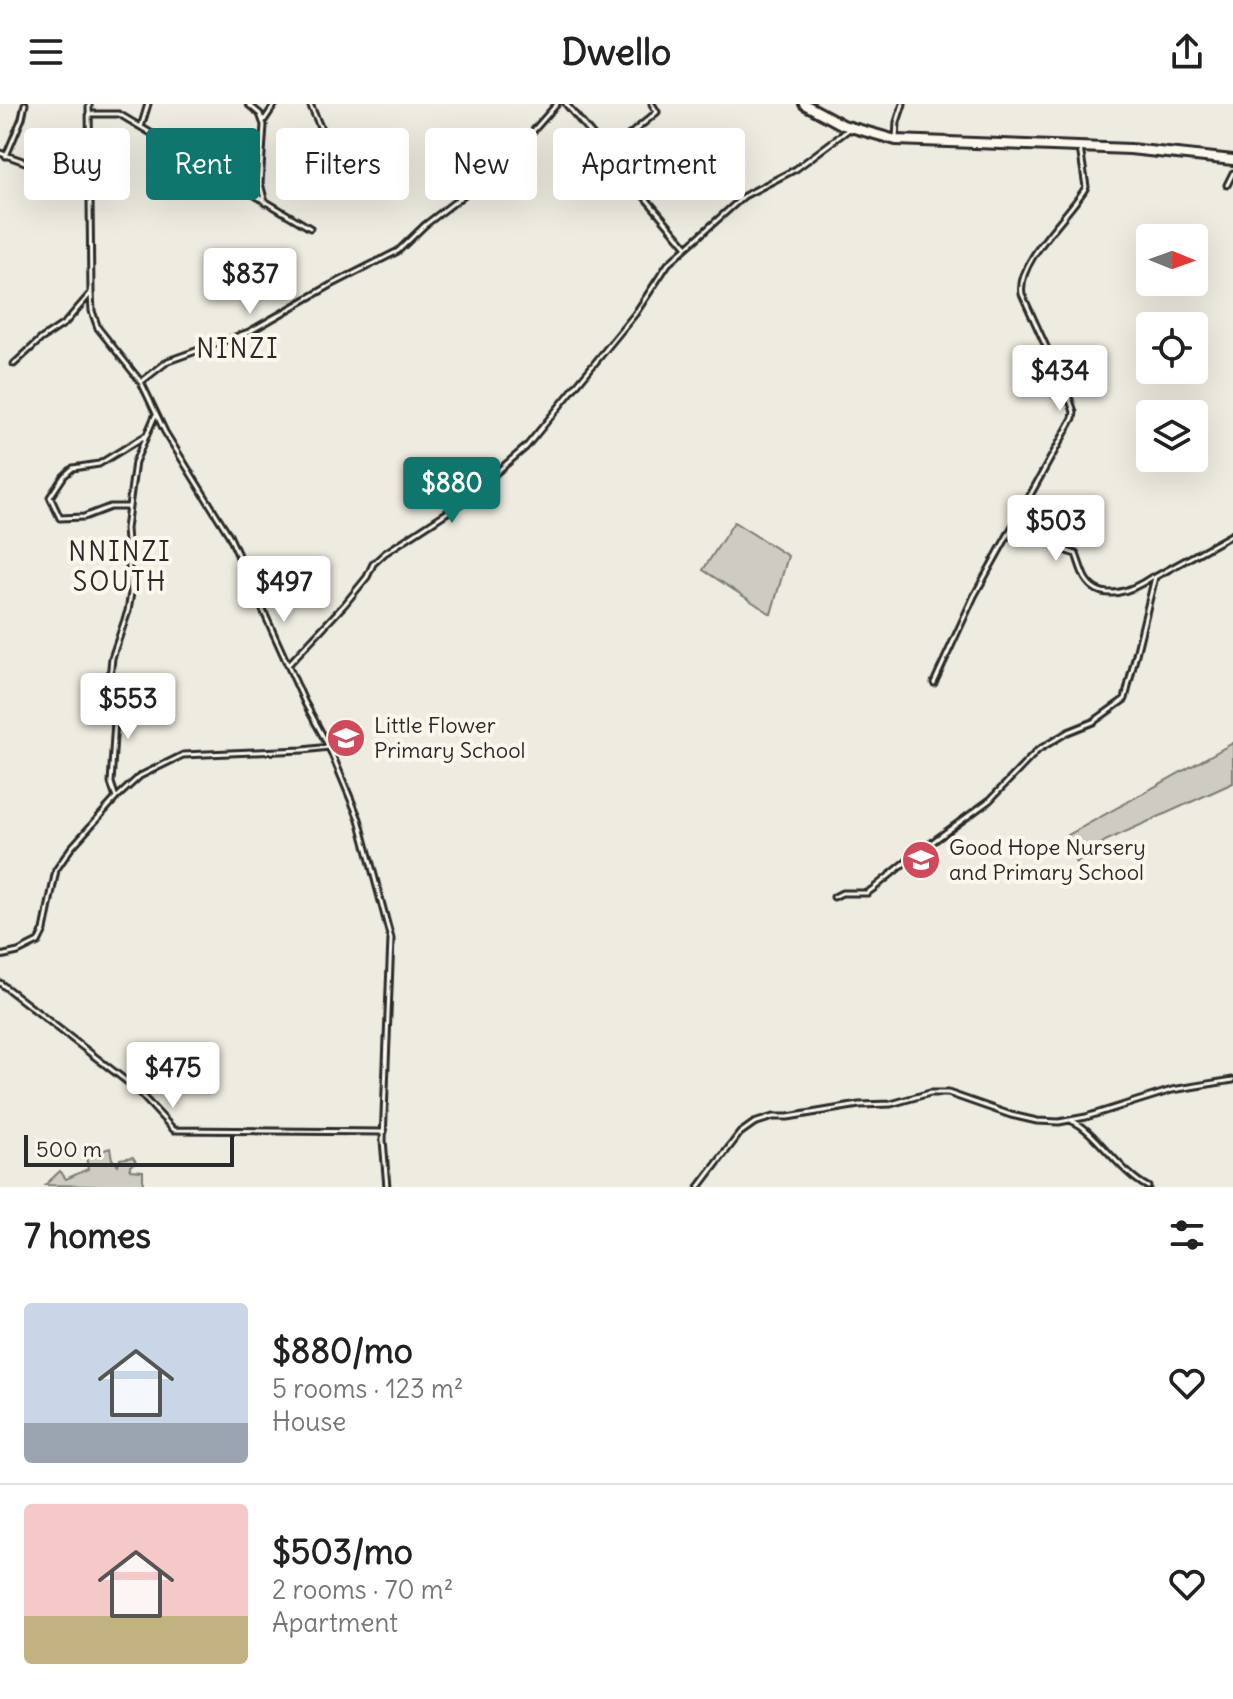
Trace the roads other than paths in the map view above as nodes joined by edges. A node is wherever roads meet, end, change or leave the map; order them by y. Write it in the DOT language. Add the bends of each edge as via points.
graph roads {
  1 [pos="25,104"];
  2 [pos="89,104"];
  3 [pos="148,104"];
  4 [pos="248,104"];
  5 [pos="275,104"];
  6 [pos="310,104"];
  7 [pos="557,104"];
  8 [pos="566,104"];
  9 [pos="652,104"];
  10 [pos="804,104"];
  11 [pos="901,105"];
  12 [pos="89,114"];
  13 [pos="263,122"];
  14 [pos="141,127"];
  15 [pos="89,128"];
  16 [pos="320,128"];
  17 [pos="587,128"];
  18 [pos="638,128"];
  19 [pos="850,128"];
  20 [pos="896,140"];
  21 [pos="1080,148"];
  22 [pos="0,153"];
  23 [pos="6,156"];
  24 [pos="1233,160"];
  25 [pos="24,162"];
  26 [pos="1233,173"];
  27 [pos="1227,185"];
  28 [pos="90,200"];
  29 [pos="648,200"];
  30 [pos="265,203"];
  31 [pos="310,228"];
  32 [pos="687,247"];
  33 [pos="91,293"];
  34 [pos="14,364"];
  35 [pos="141,382"];
  36 [pos="156,415"];
  37 [pos="145,436"];
  38 [pos="129,507"];
  39 [pos="1022,508"];
  40 [pos="1233,534"];
  41 [pos="1156,574"];
  42 [pos="289,664"];
  43 [pos="934,683"];
  44 [pos="329,747"];
  45 [pos="116,798"];
  46 [pos="834,897"];
  47 [pos="0,956"];
  48 [pos="0,983"];
  49 [pos="1233,1080"];
  50 [pos="1068,1120"];
  51 [pos="384,1132"];
  52 [pos="387,1187"];
  53 [pos="699,1187"];
  54 [pos="1148,1187"];
  1 -- 23 [label="street"];
  2 -- 12 [label="street"];
  3 -- 14 [label="street"];
  4 -- 13 [label="street"];
  5 -- 13 [label="street"];
  6 -- 16 [label="street"];
  7 -- 35 [label="street" via="504,164 398,251 249,332 168,361"];
  8 -- 17 [label="street"];
  9 -- 18 [label="street" via="657,112"];
  10 -- 19 [label="highway"];
  11 -- 20 [label="street"];
  12 -- 14 [label="street" via="116,113"];
  12 -- 15 [label="street"];
  13 -- 30 [label="street" via="260,183"];
  14 -- 30 [label="street"];
  19 -- 20 [label="highway"];
  19 -- 32 [label="street" via="796,169 744,196"];
  20 -- 21 [label="highway"];
  21 -- 24 [label="highway"];
  21 -- 39 [label="street" via="1086,187 1020,283 1074,412"];
  22 -- 23 [label="street"];
  23 -- 25 [label="street"];
  26 -- 27 [label="street"];
  28 -- 33 [label="street"];
  29 -- 32 [label="street"];
  30 -- 31 [label="street"];
  32 -- 42 [label="street" via="668,264 635,314 526,447 460,504 388,550"];
  33 -- 34 [label="street" via="65,323"];
  33 -- 35 [label="street" via="98,328"];
  35 -- 36 [label="street"];
  36 -- 37 [label="street"];
  36 -- 42 [label="street" via="220,516"];
  37 -- 38 [label="street" via="135,462"];
  37 -- 38 [label="street" via="99,464 73,468 50,497 60,518"];
  38 -- 45 [label="street" via="131,593 108,689 115,721 111,783"];
  39 -- 41 [label="street" via="1055,530 1060,549 1076,554 1086,580 1103,592 1131,590"];
  39 -- 43 [label="street"];
  40 -- 41 [label="street"];
  41 -- 46 [label="street" via="1125,699 1038,750 990,800 867,893"];
  42 -- 44 [label="street"];
  44 -- 45 [label="street" via="183,755 140,776"];
  44 -- 51 [label="street" via="359,819 391,939"];
  45 -- 47 [label="street" via="56,870 38,942"];
  48 -- 51 [label="street" via="134,1087 174,1130"];
  49 -- 50 [label="street" via="1172,1090"];
  50 -- 53 [label="street" via="1030,1120 948,1093 773,1117 740,1133"];
  50 -- 54 [label="street" via="1078,1123"];
  51 -- 52 [label="street"];
}
